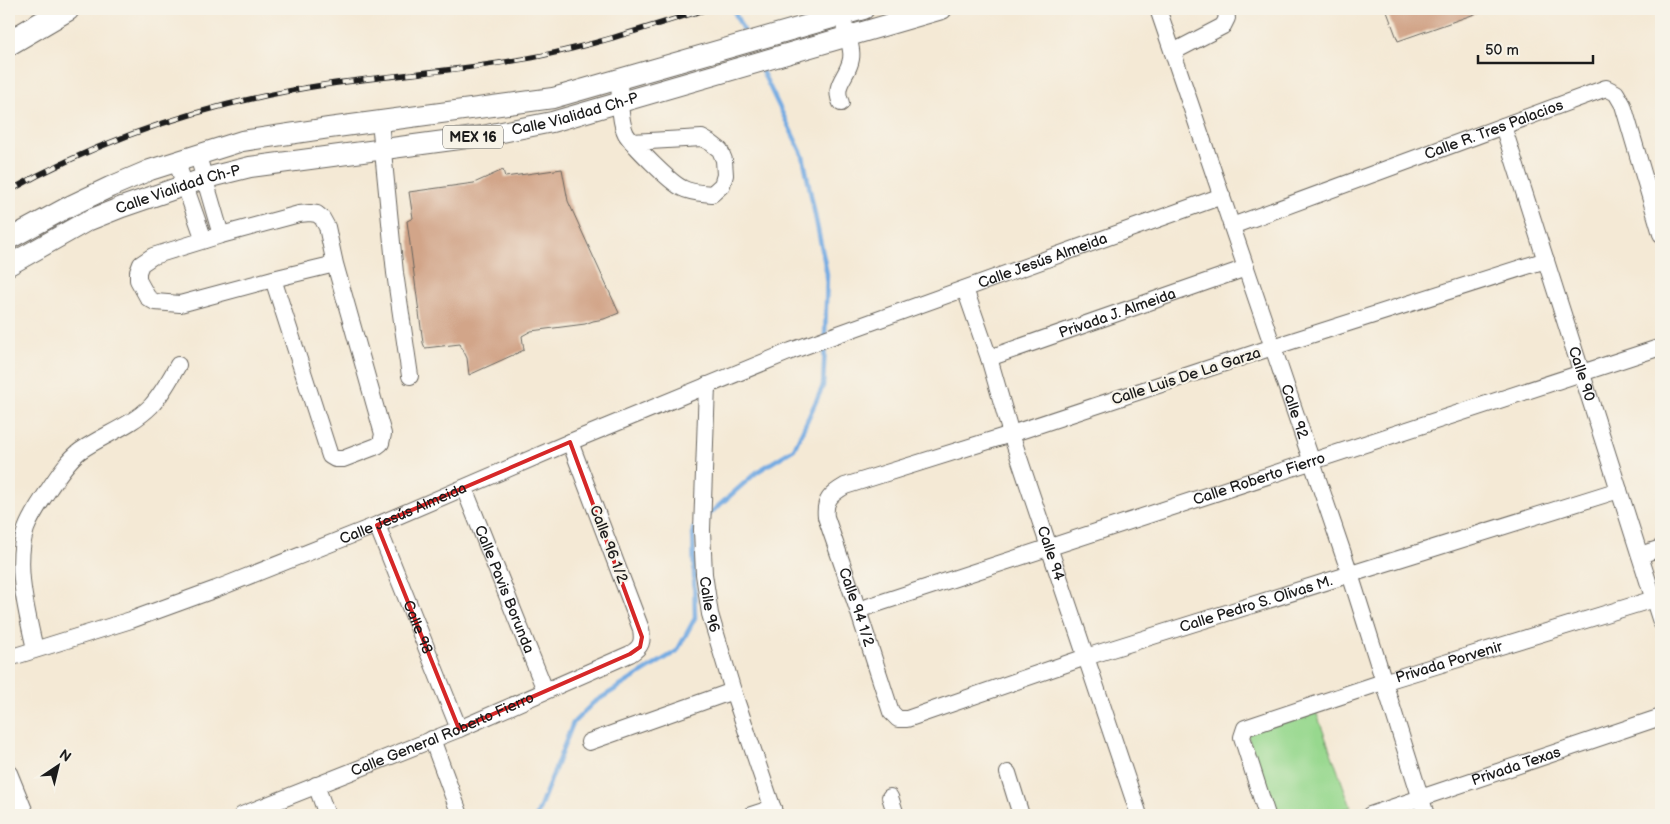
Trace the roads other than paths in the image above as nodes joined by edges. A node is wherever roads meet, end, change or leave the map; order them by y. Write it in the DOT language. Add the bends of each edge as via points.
graph roads {
  1 [pos="67,9"];
  2 [pos="864,9"];
  3 [pos="942,9"];
  4 [pos="1158,9"];
  5 [pos="1225,9"];
  6 [pos="842,15"];
  7 [pos="847,36"];
  8 [pos="9,43"];
  9 [pos="1173,52"];
  10 [pos="620,79"];
  11 [pos="620,102"];
  12 [pos="841,103"];
  13 [pos="380,122"];
  14 [pos="1503,126"];
  15 [pos="632,142"];
  16 [pos="384,149"];
  17 [pos="198,156"];
  18 [pos="177,163"];
  19 [pos="206,178"];
  20 [pos="185,186"];
  21 [pos="1222,196"];
  22 [pos="1232,226"];
  23 [pos="1661,234"];
  24 [pos="221,235"];
  25 [pos="9,239"];
  26 [pos="204,240"];
  27 [pos="1546,260"];
  28 [pos="335,264"];
  29 [pos="9,265"];
  30 [pos="1246,268"];
  31 [pos="273,279"];
  32 [pos="965,289"];
  33 [pos="1273,347"];
  34 [pos="1661,347"];
  35 [pos="989,358"];
  36 [pos="178,365"];
  37 [pos="1582,373"];
  38 [pos="410,376"];
  39 [pos="708,385"];
  40 [pos="1011,434"];
  41 [pos="570,442"];
  42 [pos="1311,461"];
  43 [pos="464,488"];
  44 [pos="1619,490"];
  45 [pos="829,498"];
  46 [pos="377,525"];
  47 [pos="1050,548"];
  48 [pos="1661,548"];
  49 [pos="1640,555"];
  50 [pos="1350,574"];
  51 [pos="1654,599"];
  52 [pos="858,610"];
  53 [pos="1661,622"];
  54 [pos="640,647"];
  55 [pos="35,649"];
  56 [pos="1086,657"];
  57 [pos="9,658"];
  58 [pos="1383,682"];
  59 [pos="544,690"];
  60 [pos="733,691"];
  61 [pos="894,716"];
  62 [pos="1661,717"];
  63 [pos="459,729"];
  64 [pos="432,739"];
  65 [pos="589,742"];
  66 [pos="1008,773"];
  67 [pos="9,774"];
  68 [pos="316,785"];
  69 [pos="890,797"];
  70 [pos="1420,798"];
  71 [pos="276,809"];
  72 [pos="774,812"];
  73 [pos="26,815"];
  74 [pos="242,815"];
  75 [pos="327,815"];
  76 [pos="460,815"];
  77 [pos="751,815"];
  78 [pos="896,815"];
  79 [pos="1021,815"];
  80 [pos="1140,815"];
  81 [pos="1267,815"];
  82 [pos="1370,815"];
  83 [pos="1426,815"];
  1 -- 8 [label="highway"];
  2 -- 6 [label="main road, Calle Vialidad Ch-P / MEX 16"];
  3 -- 7 [label="main road, Calle Vialidad Ch-P / MEX 16"];
  4 -- 9 [label="street, Calle 92"];
  5 -- 9 [label="street" via="1227,18 1222,26"];
  6 -- 7 [label="street"];
  6 -- 10 [label="main road, Calle Vialidad Ch-P / MEX 16"];
  7 -- 11 [label="main road, Calle Vialidad Ch-P / MEX 16"];
  7 -- 12 [label="street" via="851,59 837,89"];
  9 -- 21 [label="street, Calle 92"];
  10 -- 11 [label="street"];
  10 -- 13 [label="main road, Calle Vialidad Ch-P / MEX 16" via="553,98"];
  11 -- 15 [label="street" via="625,133"];
  11 -- 16 [label="main road, Calle Vialidad Ch-P / MEX 16" via="552,122 482,136"];
  13 -- 16 [label="street"];
  13 -- 17 [label="main road, Calle Vialidad Ch-P / MEX 16" via="242,141"];
  14 -- 22 [label="street, Calle R. Tres Palacios"];
  14 -- 23 [label="street, Calle R. Tres Palacios" via="1606,88 1616,92 1623,105"];
  14 -- 27 [label="street, Calle 90"];
  15 -- 15 [label="street" via="682,188 712,194 722,185 725,175 720,150 702,138"];
  16 -- 19 [label="main road, Calle Vialidad Ch-P / MEX 16" via="250,167"];
  16 -- 38 [label="street" via="395,273"];
  17 -- 18 [label="main road, Calle Vialidad Ch-P / MEX 16"];
  17 -- 19 [label="street"];
  18 -- 20 [label="street"];
  18 -- 25 [label="main road, Calle Vialidad Ch-P / MEX 16" via="150,170 110,187"];
  19 -- 20 [label="main road, Calle Vialidad Ch-P / MEX 16"];
  19 -- 24 [label="street"];
  20 -- 26 [label="street"];
  20 -- 29 [label="main road, Calle Vialidad Ch-P / MEX 16" via="87,221"];
  21 -- 22 [label="street, Calle 92"];
  21 -- 32 [label="street, Calle Jesús Almeida"];
  22 -- 30 [label="street, Calle 92"];
  24 -- 26 [label="street"];
  24 -- 28 [label="street" via="310,212 322,218 327,227"];
  26 -- 31 [label="street" via="153,256 141,264 138,280 148,298 155,302 180,304"];
  27 -- 33 [label="street, Calle Luis De La Garza"];
  27 -- 37 [label="street, Calle 90"];
  28 -- 31 [label="street"];
  28 -- 31 [label="street" via="384,434 377,446 343,459 330,456"];
  30 -- 33 [label="street, Calle 92"];
  30 -- 35 [label="street, Privada J. Almeida"];
  32 -- 35 [label="street, Calle 94"];
  32 -- 39 [label="street, Calle Jesús Almeida"];
  33 -- 40 [label="street, Calle Luis De La Garza"];
  33 -- 42 [label="street, Calle 92"];
  34 -- 37 [label="street, Calle Roberto Fierro"];
  35 -- 40 [label="street, Calle 94"];
  36 -- 55 [label="street" via="151,406 136,419 78,453 37,507 23,541 22,565"];
  37 -- 42 [label="street, Calle Roberto Fierro"];
  37 -- 44 [label="street, Calle 90"];
  39 -- 41 [label="street, Calle Jesús Almeida"];
  39 -- 60 [label="street, Calle 96" via="702,530 704,574 710,614"];
  40 -- 45 [label="street, Calle Luis De La Garza" via="845,486"];
  40 -- 47 [label="street, Calle 94"];
  41 -- 43 [label="street, Calle Jesús Almeida"];
  41 -- 54 [label="street, Calle 96 1/2" via="641,629"];
  42 -- 47 [label="street, Calle Roberto Fierro"];
  42 -- 50 [label="street, Calle 92"];
  43 -- 46 [label="street, Calle Jesús Almeida"];
  43 -- 59 [label="street, Calle Pavis Borunda"];
  44 -- 49 [label="street, Calle 90"];
  44 -- 50 [label="street, Calle Pedro S. Olivas M."];
  45 -- 52 [label="street, Calle 94 1/2" via="826,517"];
  46 -- 55 [label="street, Calle Jesús Almeida" via="131,620"];
  46 -- 63 [label="street, Calle 98"];
  47 -- 52 [label="street, Calle Roberto Fierro"];
  47 -- 56 [label="street, Calle 94"];
  48 -- 49 [label="street"];
  49 -- 51 [label="street, Calle 90"];
  50 -- 56 [label="street, Calle Pedro S. Olivas M."];
  50 -- 58 [label="street, Calle 92"];
  51 -- 53 [label="street, Calle 90"];
  51 -- 58 [label="street, Privada Porvenir"];
  52 -- 61 [label="street, Calle 94 1/2"];
  54 -- 59 [label="street, Calle General Roberto Fierro"];
  55 -- 57 [label="street, Calle Jesús Almeida"];
  56 -- 61 [label="street, Calle Pedro S. Olivas M." via="907,719"];
  56 -- 80 [label="street, Calle 94"];
  58 -- 70 [label="street, Calle 92"];
  58 -- 81 [label="street, Privada Porvenir" via="1245,728 1242,737"];
  59 -- 63 [label="street, Calle General Roberto Fierro"];
  60 -- 65 [label="street"];
  60 -- 72 [label="street, Calle 96"];
  62 -- 70 [label="street, Privada Texas"];
  63 -- 64 [label="street, Calle General Roberto Fierro"];
  64 -- 68 [label="street, Calle General Roberto Fierro"];
  64 -- 76 [label="street"];
  66 -- 79 [label="street"];
  67 -- 73 [label="street"];
  68 -- 71 [label="street, Calle General Roberto Fierro"];
  68 -- 75 [label="street"];
  69 -- 78 [label="street"];
  70 -- 82 [label="street, Privada Texas"];
  70 -- 83 [label="street, Calle 92"];
  71 -- 74 [label="street, Calle General Roberto Fierro"];
  72 -- 77 [label="street"];
}
